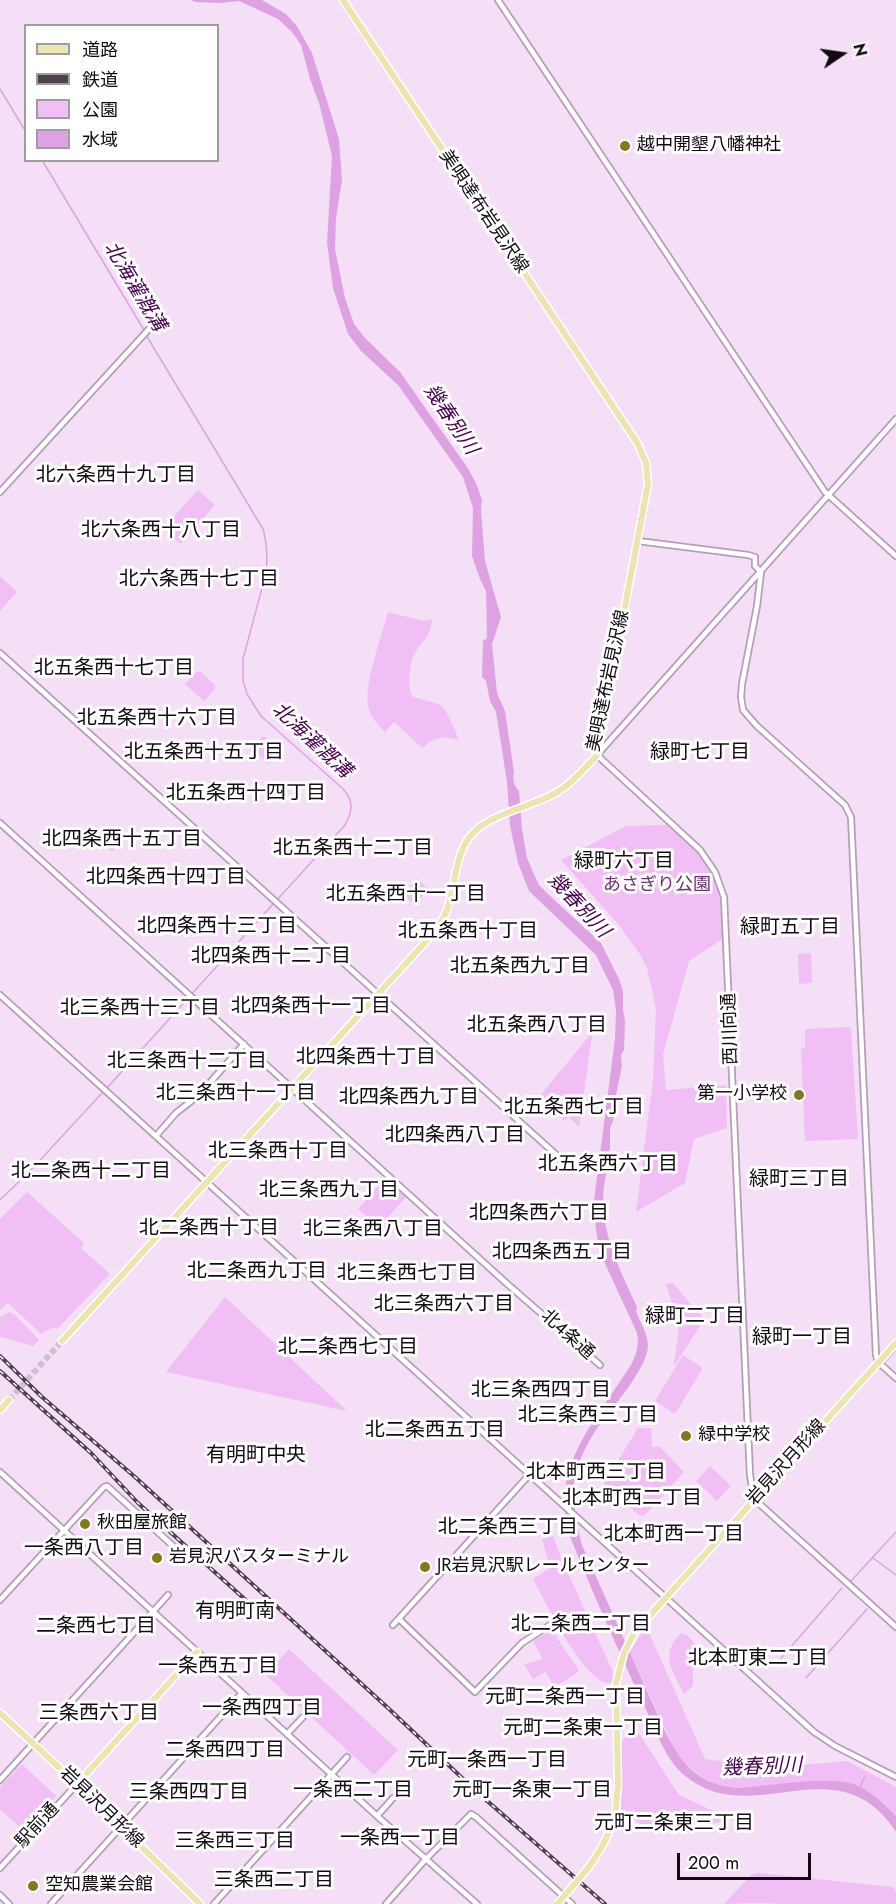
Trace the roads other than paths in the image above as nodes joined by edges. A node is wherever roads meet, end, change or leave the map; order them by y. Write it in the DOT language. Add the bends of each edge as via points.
graph roads {
  1 [pos="343,0"];
  2 [pos="498,0"];
  3 [pos="149,329"];
  4 [pos="896,419"];
  5 [pos="0,492"];
  6 [pos="828,495"];
  7 [pos="638,542"];
  8 [pos="896,556"];
  9 [pos="761,572"];
  10 [pos="0,653"];
  11 [pos="597,755"];
  12 [pos="0,823"];
  13 [pos="378,994"];
  14 [pos="0,995"];
  15 [pos="244,1044"];
  16 [pos="292,1088"];
  17 [pos="156,1136"];
  18 [pos="572,1169"];
  19 [pos="207,1183"];
  20 [pos="62,1341"];
  21 [pos="896,1342"];
  22 [pos="879,1362"];
  23 [pos="600,1365"];
  24 [pos="896,1378"];
  25 [pos="9,1400"];
  26 [pos="0,1410"];
  27 [pos="0,1472"];
  28 [pos="530,1474"];
  29 [pos="754,1499"];
  30 [pos="63,1530"];
  31 [pos="183,1555"];
  32 [pos="168,1594"];
  33 [pos="665,1597"];
  34 [pos="0,1600"];
  35 [pos="153,1612"];
  36 [pos="399,1619"];
  37 [pos="553,1623"];
  38 [pos="393,1625"];
  39 [pos="896,1627"];
  40 [pos="197,1652"];
  41 [pos="242,1693"];
  42 [pos="0,1713"];
  43 [pos="303,1717"];
  44 [pos="287,1734"];
  45 [pos="33,1743"];
  46 [pos="347,1757"];
  47 [pos="332,1775"];
  48 [pos="896,1777"];
  49 [pos="0,1780"];
  50 [pos="77,1784"];
  51 [pos="393,1798"];
  52 [pos="376,1816"];
  53 [pos="121,1827"];
  54 [pos="425,1860"];
  55 [pos="0,1868"];
  56 [pos="0,1895"];
  57 [pos="9,1904"];
  58 [pos="51,1904"];
  59 [pos="200,1904"];
  60 [pos="214,1904"];
  61 [pos="387,1904"];
  62 [pos="477,1904"];
  63 [pos="557,1904"];
  64 [pos="572,1904"];
  1 -- 7 [label="main road, 美唄達布岩見沢線" via="638,444 648,478"];
  2 -- 6 [label="street"];
  3 -- 5 [label="street"];
  4 -- 6 [label="street"];
  6 -- 8 [label="street"];
  6 -- 9 [label="street"];
  7 -- 9 [label="street" via="752,555"];
  7 -- 11 [label="main road, 美唄達布岩見沢線"];
  9 -- 11 [label="street"];
  9 -- 22 [label="street" via="742,684 743,710 845,804 852,822 872,1283"];
  10 -- 13 [label="street"];
  11 -- 13 [label="main road, 美唄達布岩見沢線" via="565,787 480,827 466,841 443,919"];
  11 -- 29 [label="street, 西川向通" via="700,850 715,872 724,897"];
  12 -- 15 [label="street, 北4条通"];
  13 -- 16 [label="main road, 美唄達布岩見沢線"];
  13 -- 18 [label="street"];
  14 -- 17 [label="street"];
  15 -- 16 [label="street, 北4条通"];
  15 -- 17 [label="street"];
  16 -- 19 [label="main road, 美唄達布岩見沢線"];
  16 -- 23 [label="street, 北4条通"];
  17 -- 19 [label="street"];
  19 -- 20 [label="main road, 美唄達布岩見沢線"];
  19 -- 28 [label="street"];
  21 -- 22 [label="main road, 岩見沢月形線"];
  22 -- 24 [label="street"];
  22 -- 29 [label="main road, 岩見沢月形線"];
  25 -- 26 [label="main road"];
  27 -- 30 [label="street"];
  28 -- 33 [label="street"];
  28 -- 36 [label="street"];
  29 -- 33 [label="main road, 岩見沢月形線"];
  29 -- 39 [label="street"];
  30 -- 31 [label="street" via="107,1486"];
  30 -- 34 [label="street"];
  30 -- 35 [label="street"];
  32 -- 35 [label="street"];
  33 -- 48 [label="street" via="814,1732"];
  33 -- 63 [label="main road, 岩見沢月形線, bridge" via="634,1633 616,1683 618,1786 610,1831 598,1856"];
  35 -- 40 [label="street"];
  35 -- 45 [label="street"];
  36 -- 37 [label="street" via="475,1692 522,1643"];
  36 -- 38 [label="street"];
  40 -- 41 [label="street"];
  40 -- 50 [label="main road"];
  41 -- 44 [label="street"];
  41 -- 53 [label="street"];
  42 -- 45 [label="main road, 岩見沢月形線"];
  43 -- 44 [label="street"];
  44 -- 47 [label="street"];
  45 -- 49 [label="street"];
  45 -- 50 [label="main road, 岩見沢月形線"];
  46 -- 47 [label="street"];
  47 -- 52 [label="street"];
  47 -- 60 [label="street"];
  50 -- 53 [label="main road, 岩見沢月形線"];
  50 -- 55 [label="street, 駅前通"];
  51 -- 52 [label="street"];
  52 -- 54 [label="street"];
  53 -- 58 [label="street"];
  53 -- 59 [label="main road, 岩見沢月形線"];
  54 -- 61 [label="street"];
  54 -- 62 [label="street"];
  54 -- 64 [label="street" via="472,1814"];
  56 -- 57 [label="street"];
}
